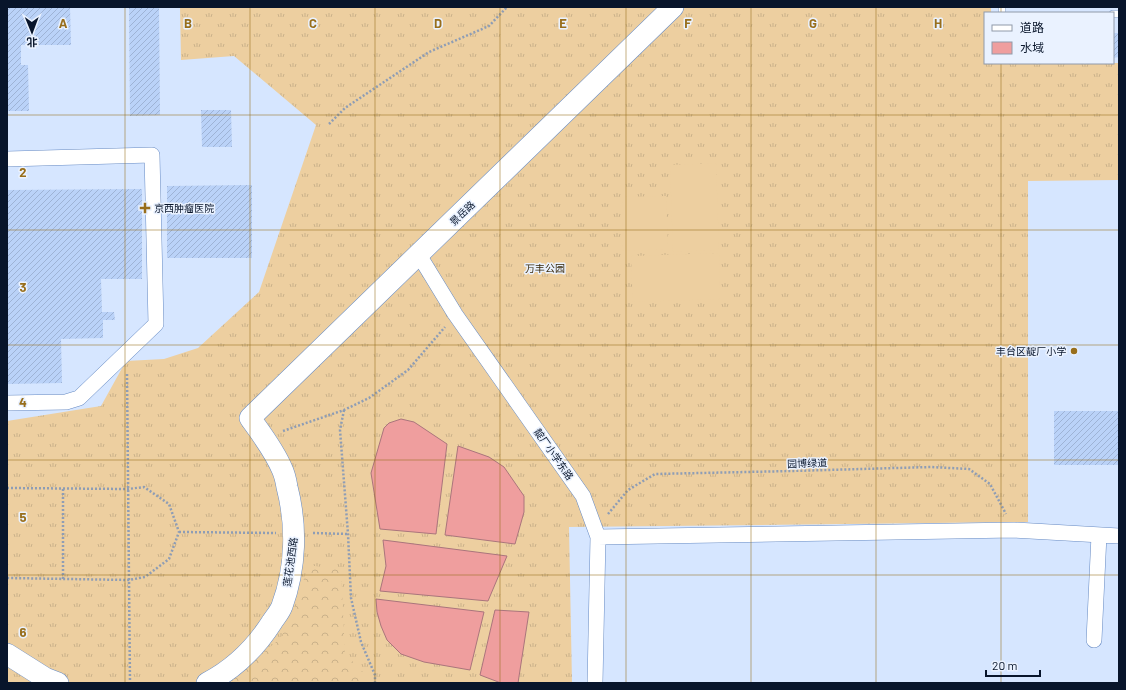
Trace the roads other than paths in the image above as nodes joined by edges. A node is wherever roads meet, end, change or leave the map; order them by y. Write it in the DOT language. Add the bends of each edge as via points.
graph roads {
  1 [pos="673,7"];
  2 [pos="7,159"];
  3 [pos="419,255"];
  4 [pos="7,403"];
  5 [pos="250,418"];
  6 [pos="1099,535"];
  7 [pos="1119,536"];
  8 [pos="598,537"];
  9 [pos="1094,640"];
  10 [pos="7,654"];
  11 [pos="58,683"];
  12 [pos="207,683"];
  13 [pos="595,683"];
  1 -- 3 [label="street, 景岳路"];
  2 -- 4 [label="street" via="152,155 156,324 79,398 66,402"];
  3 -- 5 [label="street, 景岳路"];
  3 -- 8 [label="street, 靛厂小学东路" via="456,314 583,496"];
  5 -- 12 [label="street, 莲花池西路" via="272,448 283,471 291,502 294,533 291,574 282,608 263,636 243,658"];
  6 -- 7 [label="street"];
  6 -- 8 [label="street" via="1014,530"];
  6 -- 9 [label="street"];
  8 -- 13 [label="street, 靛厂小学东路"];
  10 -- 11 [label="street" via="45,678"];
}
